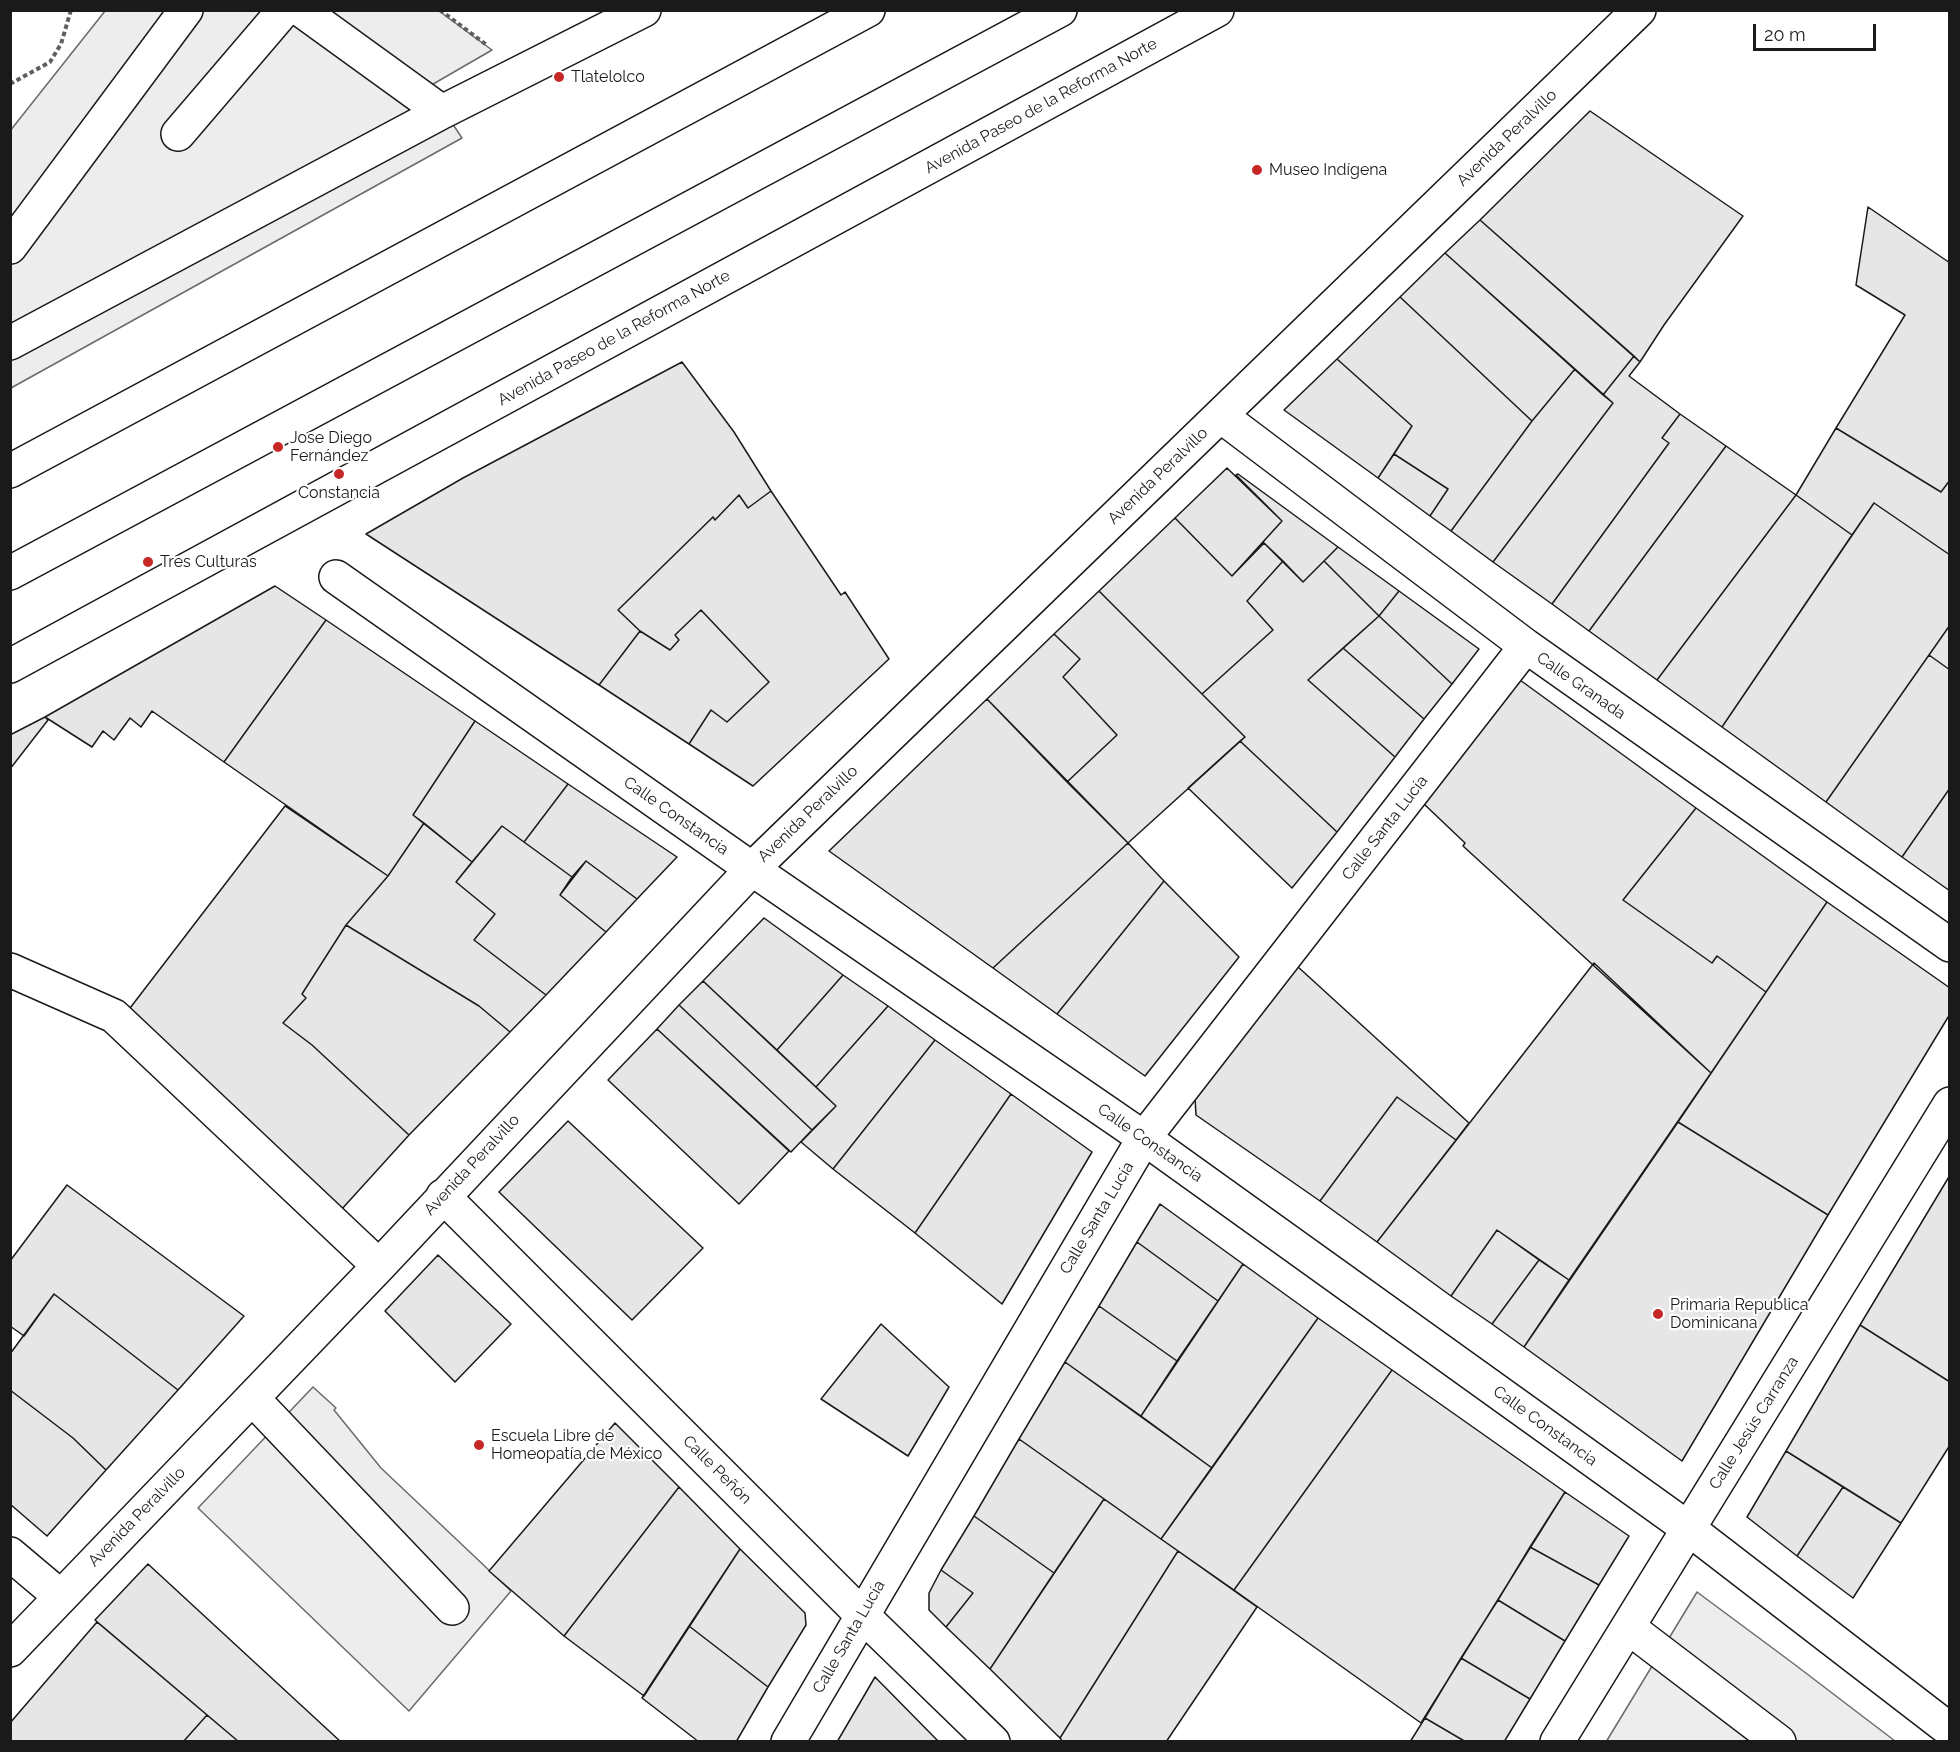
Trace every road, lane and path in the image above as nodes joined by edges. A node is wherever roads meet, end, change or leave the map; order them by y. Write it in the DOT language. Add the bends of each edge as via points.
graph roads {
  1 [pos="71,10"];
  2 [pos="186,10"];
  3 [pos="284,10"];
  4 [pos="301,10"];
  5 [pos="440,10"];
  6 [pos="644,10"];
  7 [pos="868,10"];
  8 [pos="1060,10"];
  9 [pos="1217,10"];
  10 [pos="1639,10"];
  11 [pos="523,72"];
  12 [pos="10,84"];
  13 [pos="442,112"];
  14 [pos="178,134"];
  15 [pos="10,248"];
  16 [pos="10,343"];
  17 [pos="1221,416"];
  18 [pos="10,471"];
  19 [pos="10,573"];
  20 [pos="336,577"];
  21 [pos="1526,646"];
  22 [pos="10,666"];
  23 [pos="752,868"];
  24 [pos="1950,945"];
  25 [pos="10,970"];
  26 [pos="1950,1104"];
  27 [pos="1144,1138"];
  28 [pos="443,1196"];
  29 [pos="379,1266"];
  30 [pos="252,1398"];
  31 [pos="1689,1529"];
  32 [pos="10,1554"];
  33 [pos="61,1597"];
  34 [pos="452,1608"];
  35 [pos="862,1615"];
  36 [pos="1628,1627"];
  37 [pos="10,1650"];
  38 [pos="1950,1730"];
  39 [pos="788,1742"];
  40 [pos="993,1742"];
  41 [pos="1557,1742"];
  42 [pos="1779,1742"];
  1 -- 12 [label="path" via="61,44 50,62"];
  2 -- 15 [label="street"];
  3 -- 14 [label="street"];
  4 -- 13 [label="street"];
  5 -- 11 [label="path"];
  6 -- 11 [label="street"];
  7 -- 18 [label="street"];
  8 -- 19 [label="street"];
  9 -- 22 [label="street, Avenida Paseo de la Reforma Norte"];
  10 -- 17 [label="street, Avenida Peralvillo"];
  11 -- 13 [label="street"];
  13 -- 16 [label="street"];
  17 -- 21 [label="street, Calle Granada"];
  17 -- 23 [label="street, Avenida Peralvillo"];
  20 -- 23 [label="street, Calle Constancia"];
  21 -- 24 [label="street, Calle Granada"];
  21 -- 27 [label="street, Calle Santa Lucía"];
  23 -- 27 [label="street, Calle Constancia"];
  23 -- 28 [label="street, Avenida Peralvillo"];
  25 -- 29 [label="street" via="114,1016"];
  26 -- 31 [label="street, Calle Jesús Carranza"];
  27 -- 31 [label="street, Calle Constancia"];
  27 -- 35 [label="street, Calle Santa Lucía"];
  28 -- 29 [label="street, Avenida Peralvillo"];
  28 -- 35 [label="street, Calle Peñón"];
  29 -- 30 [label="street, Avenida Peralvillo"];
  30 -- 33 [label="street, Avenida Peralvillo"];
  30 -- 34 [label="street"];
  31 -- 36 [label="street, Calle Jesús Carranza"];
  31 -- 38 [label="street, Calle Constancia"];
  32 -- 33 [label="street"];
  33 -- 37 [label="street, Avenida Peralvillo"];
  35 -- 39 [label="street, Calle Santa Lucía"];
  35 -- 40 [label="street, Calle Peñón"];
  36 -- 41 [label="street, Calle Jesús Carranza"];
  36 -- 42 [label="street"];
}
